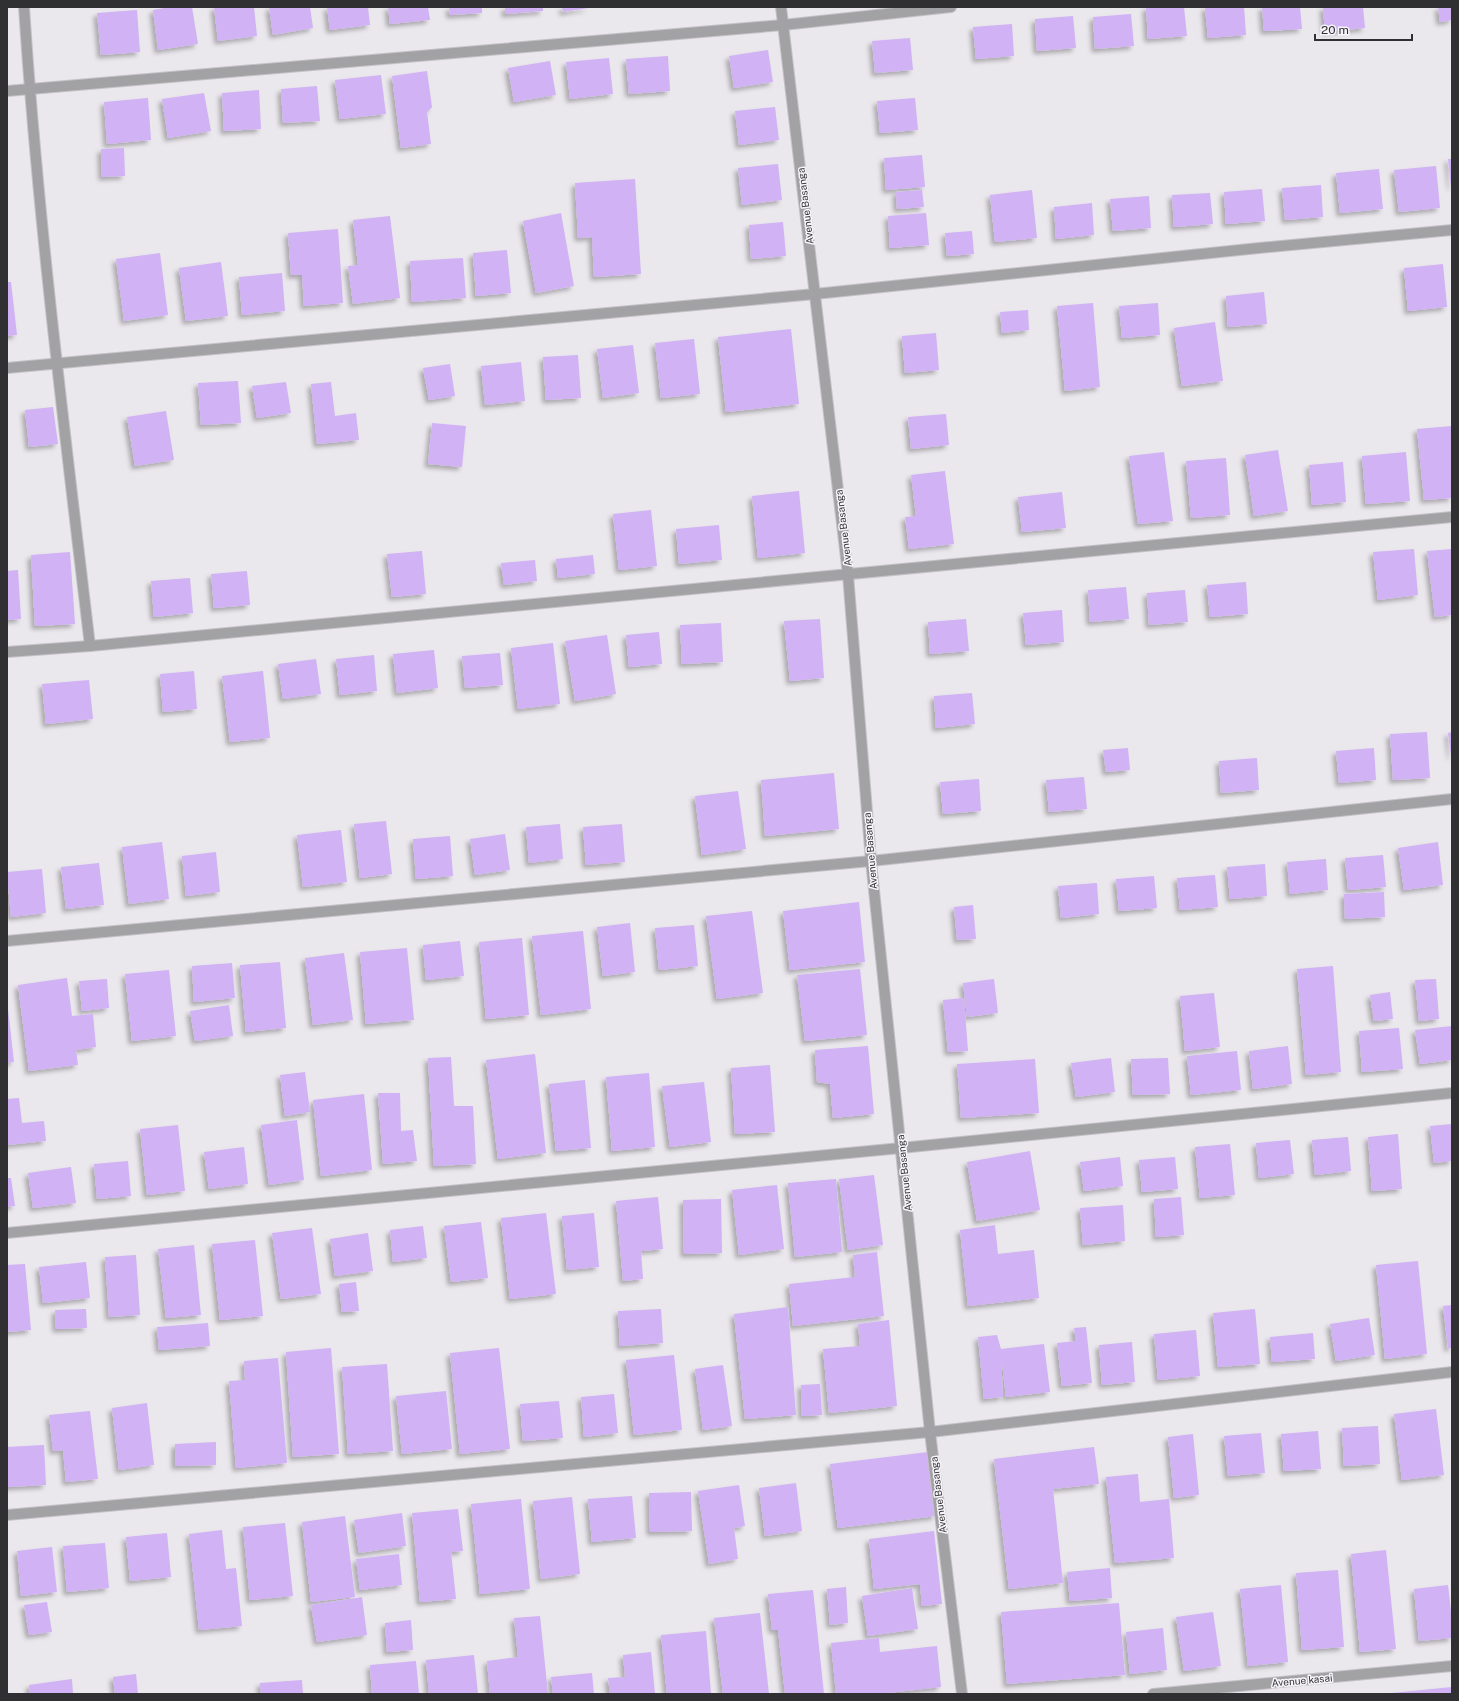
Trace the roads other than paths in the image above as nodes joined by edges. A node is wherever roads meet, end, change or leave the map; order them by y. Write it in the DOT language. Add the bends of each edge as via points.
graph roads {
  1 [pos="24,7"];
  2 [pos="781,7"];
  3 [pos="951,7"];
  4 [pos="783,24"];
  5 [pos="29,88"];
  6 [pos="7,90"];
  7 [pos="1452,230"];
  8 [pos="815,294"];
  9 [pos="56,363"];
  10 [pos="7,368"];
  11 [pos="1452,517"];
  12 [pos="848,575"];
  13 [pos="90,646"];
  14 [pos="7,652"];
  15 [pos="1452,799"];
  16 [pos="871,861"];
  17 [pos="7,941"];
  18 [pos="1452,1093"];
  19 [pos="901,1148"];
  20 [pos="7,1233"];
  21 [pos="1452,1372"];
  22 [pos="930,1432"];
  23 [pos="7,1515"];
  24 [pos="1452,1666"];
  25 [pos="962,1694"];
  26 [pos="1153,1694"];
  1 -- 5 [label="street"];
  2 -- 4 [label="street, Avenue Basanga"];
  3 -- 4 [label="street"];
  4 -- 5 [label="street"];
  4 -- 8 [label="street, Avenue Basanga"];
  5 -- 6 [label="street"];
  5 -- 9 [label="street"];
  7 -- 8 [label="street" via="1251,248"];
  8 -- 9 [label="street"];
  8 -- 12 [label="street, Avenue Basanga"];
  9 -- 10 [label="street"];
  9 -- 13 [label="street"];
  11 -- 12 [label="street"];
  12 -- 13 [label="street"];
  12 -- 16 [label="street, Avenue Basanga"];
  13 -- 14 [label="street"];
  15 -- 16 [label="street"];
  16 -- 17 [label="street"];
  16 -- 19 [label="street, Avenue Basanga"];
  18 -- 19 [label="street"];
  19 -- 20 [label="street"];
  19 -- 22 [label="street, Avenue Basanga"];
  21 -- 22 [label="street"];
  22 -- 23 [label="street"];
  22 -- 25 [label="street, Avenue Basanga"];
  24 -- 26 [label="street, Avenue kasai"];
}
